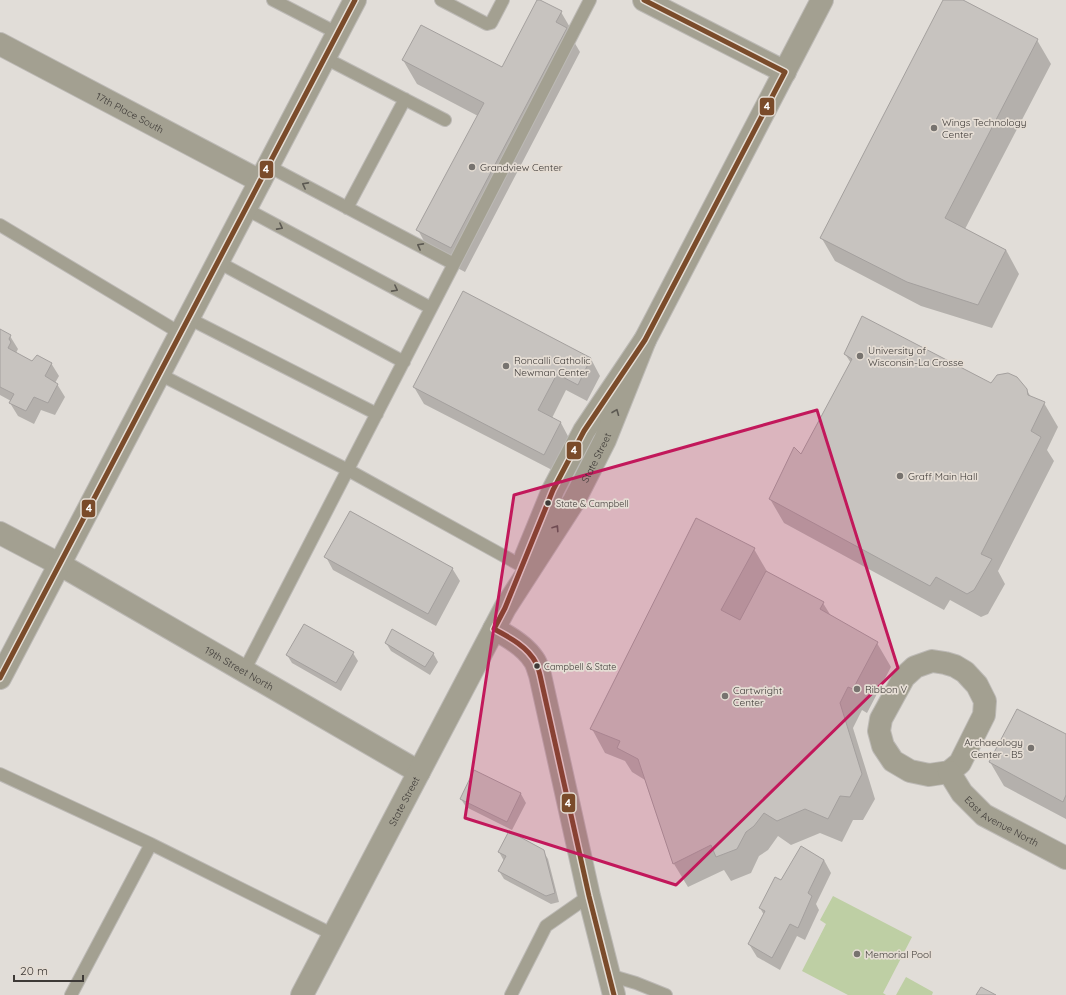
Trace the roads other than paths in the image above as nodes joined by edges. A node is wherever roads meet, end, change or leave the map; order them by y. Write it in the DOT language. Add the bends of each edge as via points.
graph roads {
  1 [pos="273,0"];
  2 [pos="355,0"];
  3 [pos="441,0"];
  4 [pos="503,0"];
  5 [pos="590,0"];
  6 [pos="644,0"];
  7 [pos="822,0"];
  8 [pos="337,34"];
  9 [pos="0,44"];
  10 [pos="325,58"];
  11 [pos="785,72"];
  12 [pos="405,99"];
  13 [pos="445,120"];
  14 [pos="264,173"];
  15 [pos="348,208"];
  16 [pos="246,209"];
  17 [pos="0,225"];
  18 [pos="218,262"];
  19 [pos="454,264"];
  20 [pos="431,308"];
  21 [pos="184,326"];
  22 [pos="645,340"];
  23 [pos="404,362"];
  24 [pos="159,374"];
  25 [pos="376,414"];
  26 [pos="348,470"];
  27 [pos="0,533"];
  28 [pos="59,564"];
  29 [pos="522,566"];
  30 [pos="505,608"];
  31 [pos="494,629"];
  32 [pos="244,671"];
  33 [pos="0,678"];
  34 [pos="419,772"];
  35 [pos="949,772"];
  36 [pos="0,774"];
  37 [pos="151,844"];
  38 [pos="1066,858"];
  39 [pos="589,896"];
  40 [pos="334,934"];
  41 [pos="611,985"];
  42 [pos="71,995"];
  43 [pos="302,995"];
  44 [pos="511,995"];
  45 [pos="666,995"];
  1 -- 8 [label="lane"];
  2 -- 8 [label="street"];
  3 -- 4 [label="lane" via="487,24 491,23"];
  5 -- 19 [label="lane"];
  6 -- 11 [label="street"];
  7 -- 11 [label="street, State Street"];
  8 -- 10 [label="street"];
  9 -- 14 [label="street, 17th Place South"];
  10 -- 12 [label="lane"];
  10 -- 14 [label="street"];
  11 -- 22 [label="street, State Street"];
  12 -- 13 [label="lane"];
  12 -- 15 [label="lane"];
  15 -- 14 [label="lane, one-way"];
  14 -- 16 [label="street"];
  19 -- 15 [label="lane, one-way"];
  16 -- 18 [label="street"];
  16 -- 20 [label="lane, one-way"];
  17 -- 21 [label="lane"];
  18 -- 21 [label="street"];
  18 -- 23 [label="lane"];
  19 -- 20 [label="lane"];
  20 -- 23 [label="lane"];
  21 -- 24 [label="street"];
  21 -- 25 [label="lane"];
  22 -- 29 [label="street, State Street" via="584,431 553,490"];
  30 -- 22 [label="street, State Street, one-way" via="574,501 605,440"];
  23 -- 25 [label="lane"];
  24 -- 26 [label="lane"];
  24 -- 28 [label="street"];
  25 -- 26 [label="lane"];
  26 -- 29 [label="lane"];
  26 -- 32 [label="lane"];
  27 -- 28 [label="street, 19th Street North"];
  28 -- 32 [label="street, 19th Street North"];
  28 -- 33 [label="street"];
  29 -- 30 [label="street, State Street"];
  30 -- 31 [label="street, State Street"];
  31 -- 34 [label="street, State Street"];
  31 -- 39 [label="street" via="513,640 531,656 540,675"];
  32 -- 34 [label="street, 19th Street North"];
  34 -- 40 [label="street, State Street"];
  35 -- 35 [label="street" via="960,764 984,716 985,701 977,685 965,672 955,666 932,661 915,667 904,677 881,719 879,731 883,746 893,761 904,768 929,775"];
  35 -- 38 [label="street, East Avenue North" via="962,793 984,815"];
  36 -- 37 [label="lane"];
  37 -- 40 [label="lane"];
  37 -- 42 [label="lane"];
  39 -- 41 [label="street"];
  39 -- 44 [label="lane" via="546,926"];
  40 -- 43 [label="street, State Street"];
  41 -- 45 [label="lane" via="636,983"];
}
